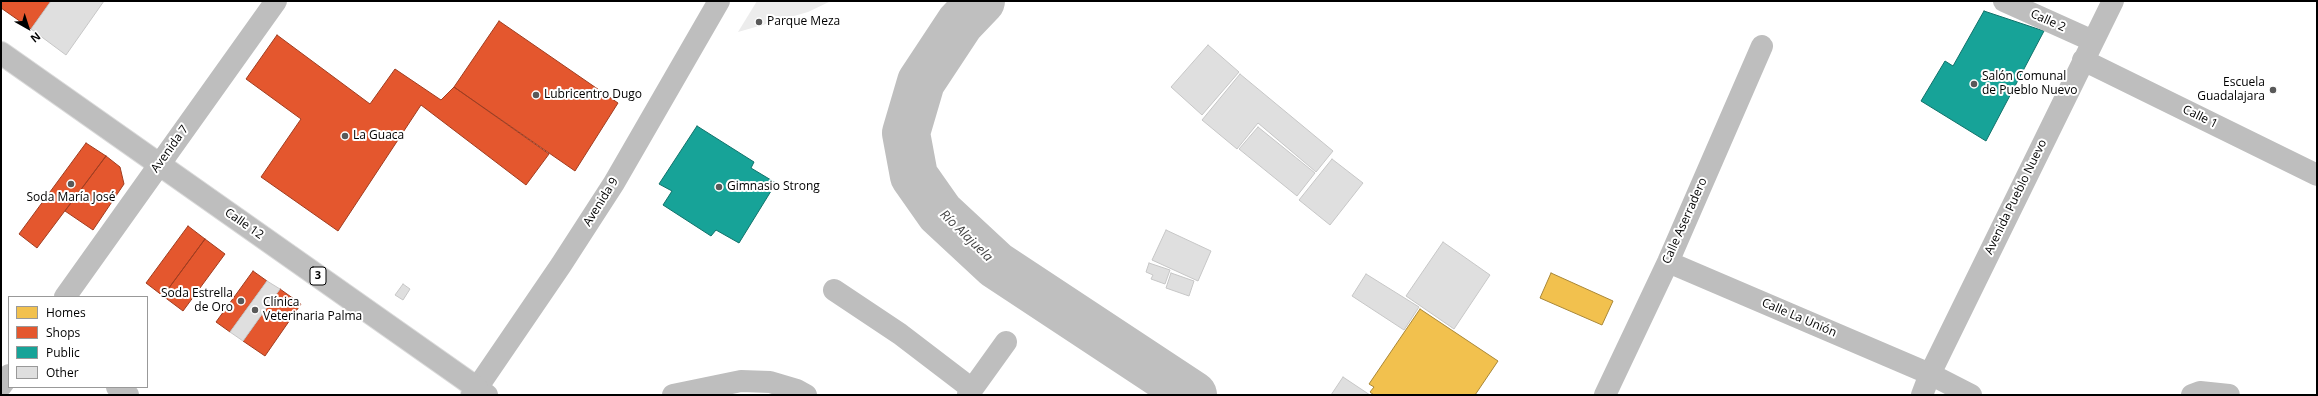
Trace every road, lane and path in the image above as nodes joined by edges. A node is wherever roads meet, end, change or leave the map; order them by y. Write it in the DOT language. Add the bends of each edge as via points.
graph roads {
  1 [pos="276,1"];
  2 [pos="719,1"];
  3 [pos="2004,1"];
  4 [pos="2113,1"];
  5 [pos="2093,40"];
  6 [pos="1762,46"];
  7 [pos="1,53"];
  8 [pos="2083,60"];
  9 [pos="159,165"];
  10 [pos="2317,175"];
  11 [pos="1668,262"];
  12 [pos="834,290"];
  13 [pos="66,296"];
  14 [pos="1006,342"];
  15 [pos="1930,374"];
  16 [pos="8,376"];
  17 [pos="1,386"];
  18 [pos="118,388"];
  19 [pos="970,392"];
  20 [pos="479,393"];
  21 [pos="2197,394"];
  22 [pos="128,395"];
  23 [pos="673,395"];
  24 [pos="806,395"];
  25 [pos="1605,395"];
  26 [pos="1922,395"];
  27 [pos="1971,395"];
  28 [pos="2229,395"];
  1 -- 9 [label="street, Avenida 7"];
  2 -- 20 [label="street, Avenida 9" via="614,183"];
  3 -- 5 [label="street, Calle 2"];
  4 -- 5 [label="street, Avenida Pueblo Nuevo"];
  5 -- 8 [label="street, Avenida Pueblo Nuevo"];
  6 -- 11 [label="street, Calle Aserradero"];
  7 -- 9 [label="street, Calle 12 / 3"];
  8 -- 10 [label="street, Calle 1"];
  8 -- 15 [label="street, Avenida Pueblo Nuevo"];
  9 -- 13 [label="street, Avenida 7"];
  9 -- 20 [label="street, Calle 12 / 3"];
  11 -- 15 [label="street, Calle La Unión"];
  11 -- 25 [label="street, Calle Aserradero"];
  12 -- 19 [label="street" via="900,334"];
  14 -- 19 [label="street"];
  15 -- 26 [label="street, Avenida Pueblo Nuevo"];
  15 -- 27 [label="street, Calle La Unión"];
  16 -- 17 [label="street"];
  18 -- 22 [label="street"];
  21 -- 28 [label="street"];
  23 -- 24 [label="street" via="741,381 770,382"];
}
